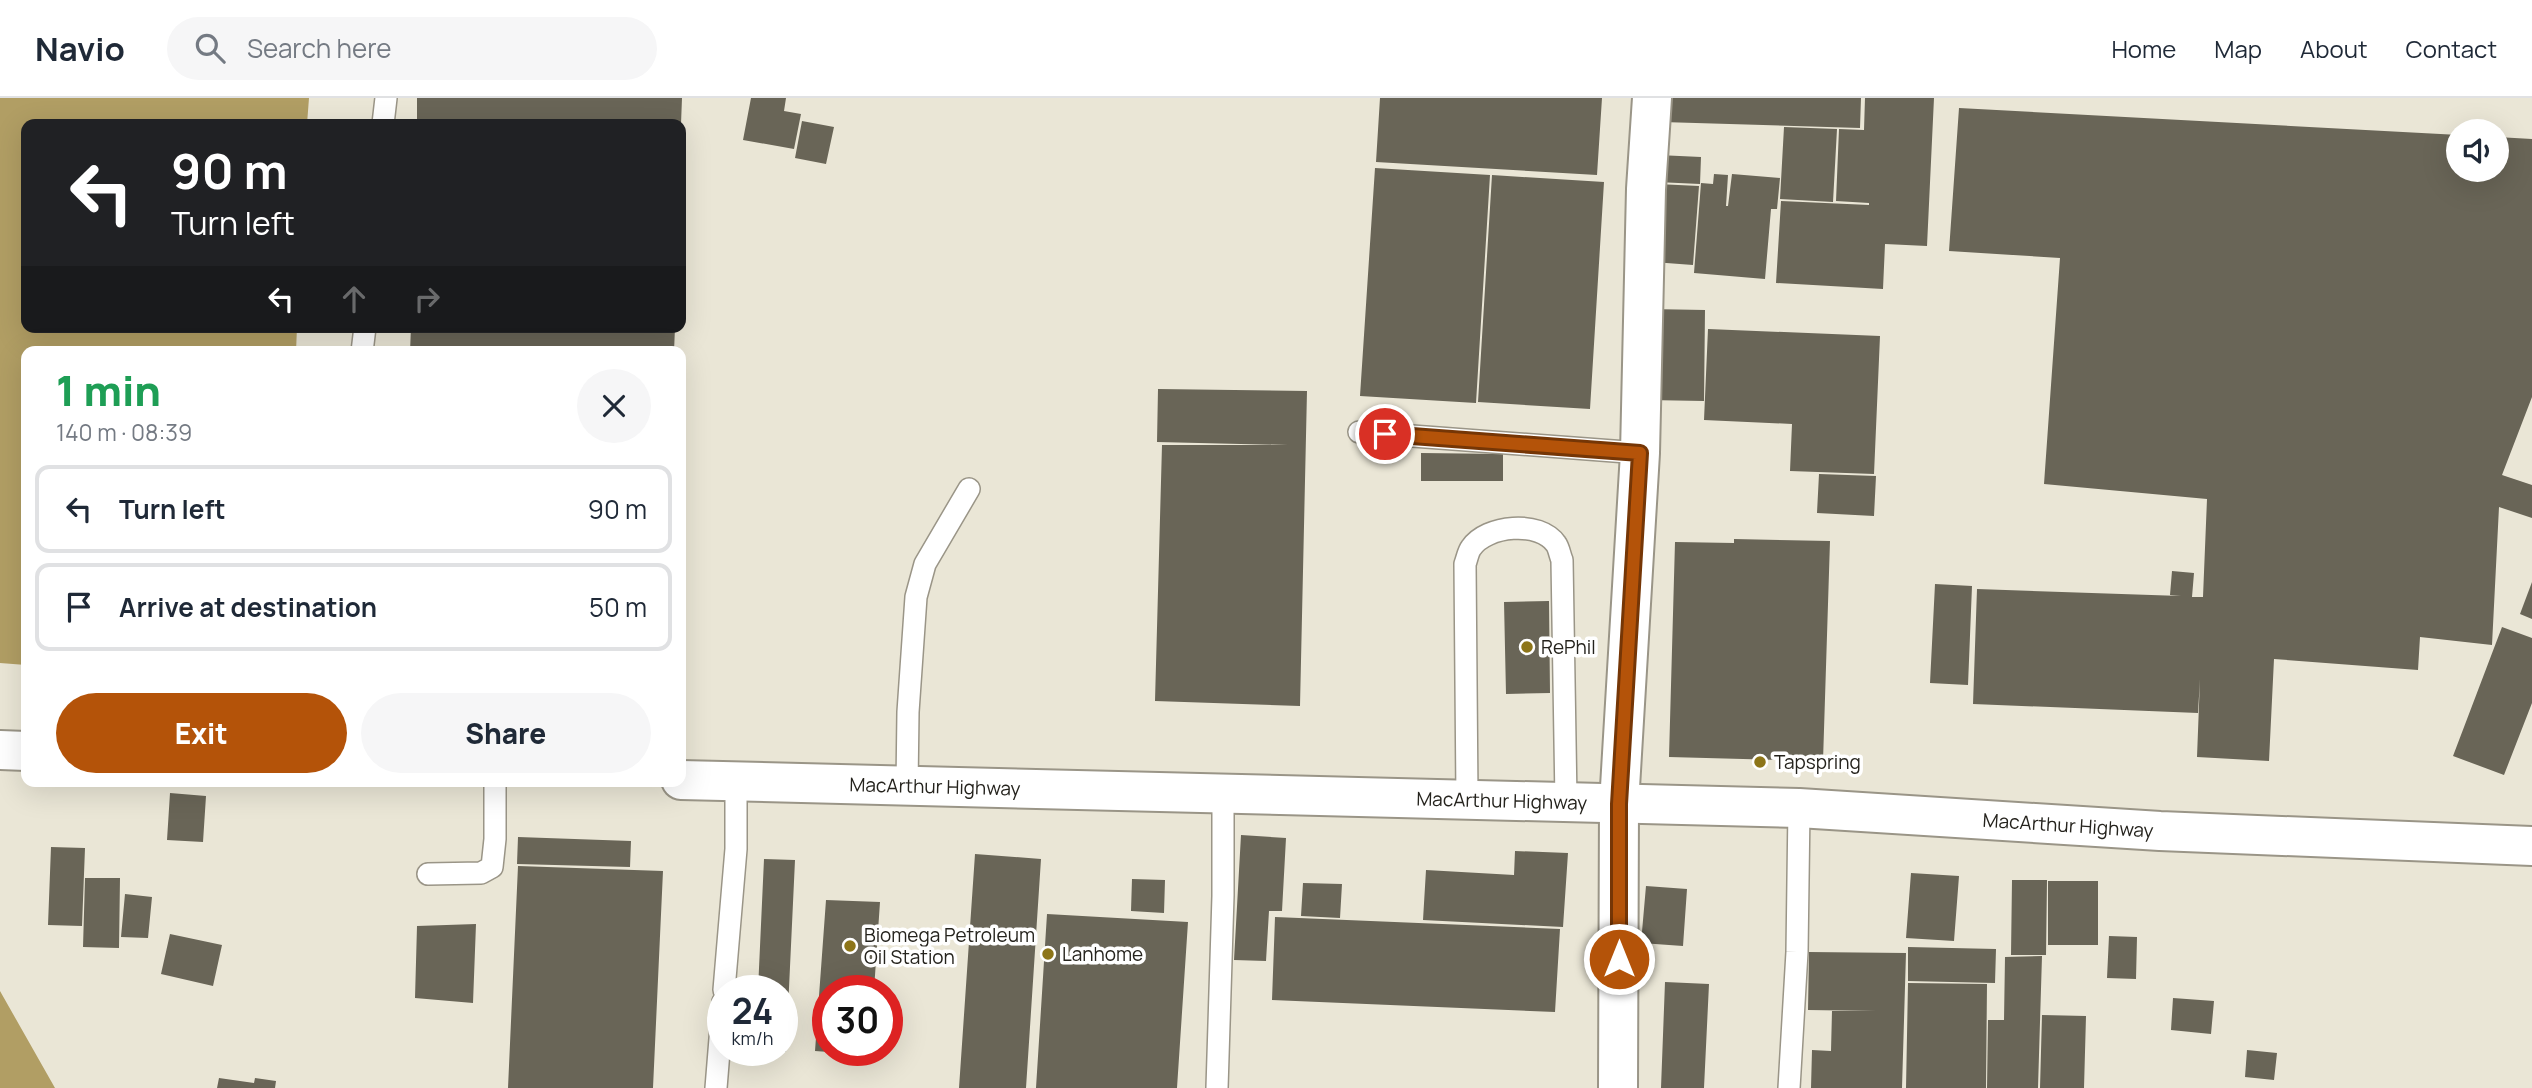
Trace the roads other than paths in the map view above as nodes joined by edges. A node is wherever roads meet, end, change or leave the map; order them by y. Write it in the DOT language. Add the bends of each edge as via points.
graph roads {
  1 [pos="386,98"];
  2 [pos="1653,98"];
  3 [pos="384,119"];
  4 [pos="1359,432"];
  5 [pos="1640,453"];
  6 [pos="969,489"];
  7 [pos="0,750"];
  8 [pos="21,751"];
  9 [pos="686,780"];
  10 [pos="736,782"];
  11 [pos="907,786"];
  12 [pos="495,787"];
  13 [pos="1223,795"];
  14 [pos="1466,798"];
  15 [pos="1566,801"];
  16 [pos="1619,804"];
  17 [pos="1799,808"];
  18 [pos="2532,846"];
  19 [pos="428,874"];
  20 [pos="725,975"];
  21 [pos="718,1066"];
  22 [pos="716,1088"];
  23 [pos="1217,1088"];
  24 [pos="1618,1088"];
  25 [pos="1788,1088"];
  1 -- 3 [label="lane"];
  2 -- 5 [label="main road" via="1646,189"];
  4 -- 5 [label="lane"];
  5 -- 16 [label="main road"];
  6 -- 11 [label="lane" via="925,564 915,597"];
  7 -- 8 [label="main road"];
  9 -- 10 [label="main road, MacArthur Highway"];
  10 -- 11 [label="main road, MacArthur Highway"];
  10 -- 20 [label="lane" via="736,849"];
  11 -- 13 [label="main road, MacArthur Highway"];
  12 -- 19 [label="lane" via="492,867 481,873"];
  13 -- 14 [label="main road, MacArthur Highway"];
  13 -- 23 [label="lane"];
  14 -- 15 [label="main road, MacArthur Highway"];
  14 -- 15 [label="lane" via="1465,564 1471,548 1487,534 1520,528 1545,534 1557,545 1562,560"];
  15 -- 16 [label="main road, MacArthur Highway"];
  16 -- 17 [label="main road, MacArthur Highway"];
  16 -- 24 [label="main road"];
  17 -- 18 [label="main road, MacArthur Highway" via="2161,831"];
  17 -- 25 [label="lane" via="1797,952"];
  21 -- 22 [label="lane"];
}
